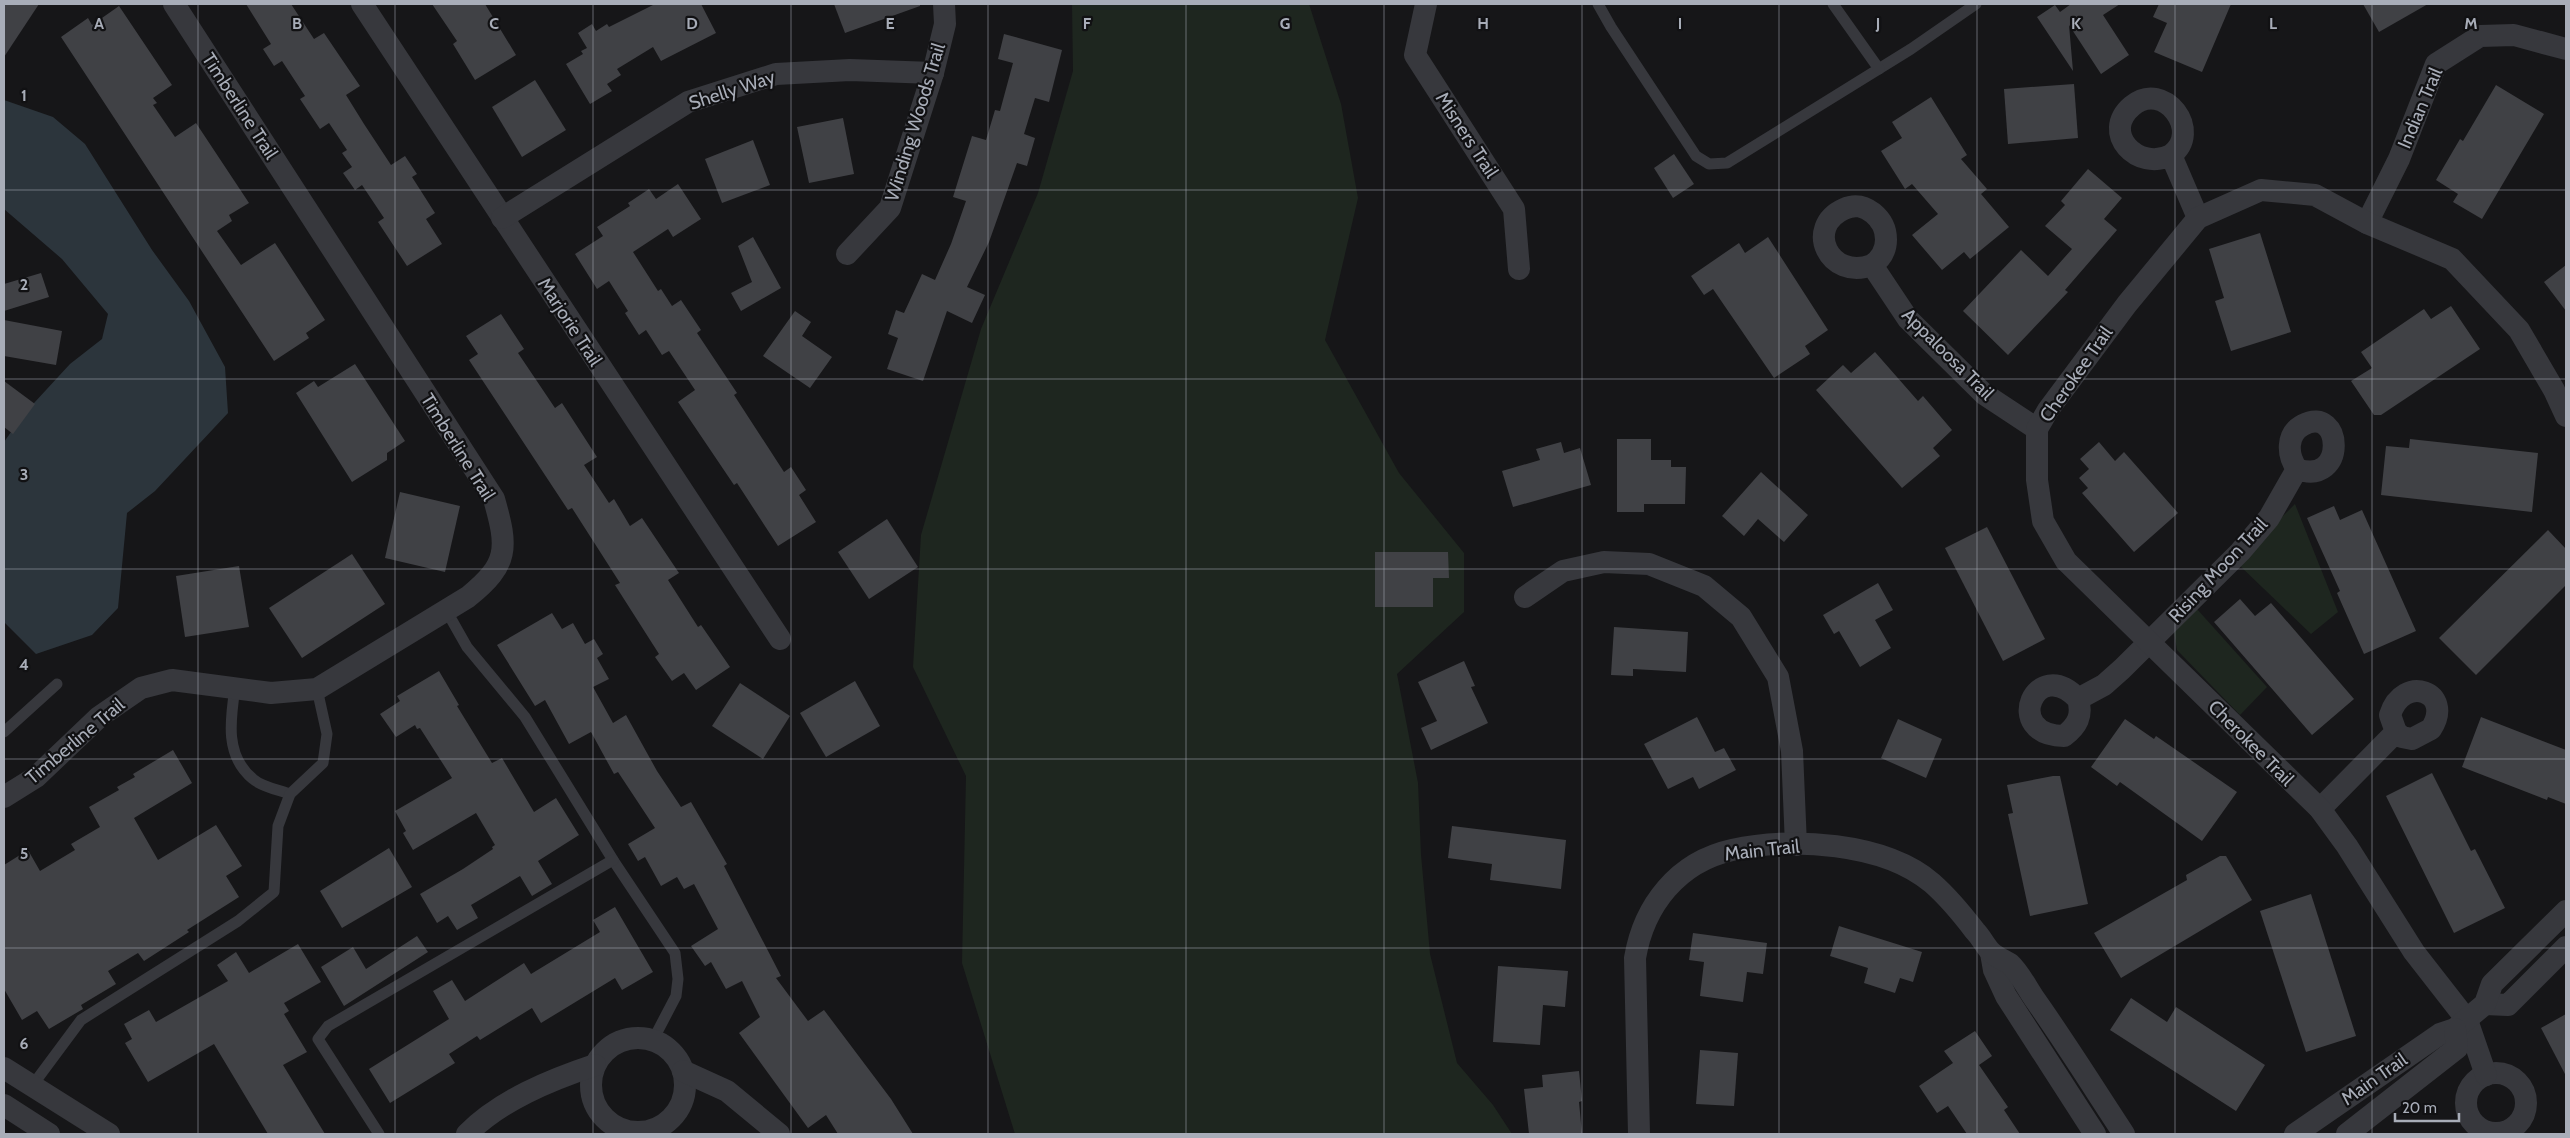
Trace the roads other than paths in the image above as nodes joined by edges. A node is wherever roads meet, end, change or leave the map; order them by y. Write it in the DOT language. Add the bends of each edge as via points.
graph roads {
  1 [pos="174,4"];
  2 [pos="362,4"];
  3 [pos="944,4"];
  4 [pos="1426,4"];
  5 [pos="1598,4"];
  6 [pos="1833,4"];
  7 [pos="1976,4"];
  8 [pos="2566,49"];
  9 [pos="1879,69"];
  10 [pos="933,73"];
  11 [pos="2171,155"];
  12 [pos="502,218"];
  13 [pos="2198,218"];
  14 [pos="2367,223"];
  15 [pos="847,254"];
  16 [pos="1872,265"];
  17 [pos="1519,269"];
  18 [pos="2566,416"];
  19 [pos="2037,429"];
  20 [pos="2297,469"];
  21 [pos="1525,597"];
  22 [pos="446,610"];
  23 [pos="780,639"];
  24 [pos="2150,642"];
  25 [pos="57,684"];
  26 [pos="235,688"];
  27 [pos="316,689"];
  28 [pos="2078,699"];
  29 [pos="4,732"];
  30 [pos="2396,732"];
  31 [pos="6,792"];
  32 [pos="290,794"];
  33 [pos="2320,809"];
  34 [pos="1796,845"];
  35 [pos="613,860"];
  36 [pos="2566,912"];
  37 [pos="2566,947"];
  38 [pos="1991,953"];
  39 [pos="2486,1004"];
  40 [pos="2461,1024"];
  41 [pos="653,1040"];
  42 [pos="595,1065"];
  43 [pos="4,1068"];
  44 [pos="683,1071"];
  45 [pos="2486,1074"];
  46 [pos="32,1086"];
  47 [pos="2354,1092"];
  48 [pos="4,1105"];
  49 [pos="2371,1116"];
  50 [pos="629,1133"];
  51 [pos="49,1134"];
  52 [pos="109,1134"];
  53 [pos="379,1134"];
  54 [pos="467,1134"];
  55 [pos="778,1134"];
  56 [pos="1639,1134"];
  57 [pos="2095,1134"];
  58 [pos="2124,1134"];
  59 [pos="2295,1134"];
  60 [pos="2347,1134"];
  1 -- 22 [label="street, Timberline Trail" via="494,499 504,533 501,558 489,580"];
  2 -- 12 [label="street, Marjorie Trail"];
  3 -- 10 [label="street, Winding Woods Trail" via="944,24"];
  4 -- 17 [label="street, Misners Trail" via="1415,55 1514,209"];
  5 -- 9 [label="lane" via="1675,127 1696,156 1709,164 1727,163"];
  6 -- 9 [label="lane"];
  7 -- 9 [label="lane"];
  8 -- 14 [label="street, Indian Trail" via="2514,34 2480,36 2436,64 2399,158"];
  10 -- 12 [label="street, Shelly Way" via="850,70 776,74 688,102"];
  10 -- 15 [label="street, Winding Woods Trail" via="890,208"];
  11 -- 13 [label="street"];
  12 -- 23 [label="street, Marjorie Trail"];
  13 -- 14 [label="street, Cherokee Trail" via="2261,190 2315,195"];
  13 -- 19 [label="street, Cherokee Trail" via="2127,304"];
  14 -- 18 [label="street, Cherokee Trail" via="2452,259 2519,330"];
  16 -- 19 [label="street, Appaloosa Trail" via="1908,319 1984,394"];
  19 -- 24 [label="street, Cherokee Trail" via="2037,480 2043,521 2066,561"];
  20 -- 24 [label="street, Rising Moon Trail" via="2269,518 2240,552"];
  21 -- 34 [label="street" via="1564,571 1604,562 1649,564 1704,586 1741,617 1778,677 1792,752"];
  22 -- 27 [label="street, Timberline Trail"];
  22 -- 35 [label="lane" via="468,647 525,717"];
  24 -- 28 [label="street, Rising Moon Trail" via="2104,685"];
  24 -- 33 [label="street, Cherokee Trail"];
  25 -- 29 [label="lane"];
  26 -- 27 [label="street, Timberline Trail" via="271,693"];
  26 -- 31 [label="street, Timberline Trail" via="172,680 140,688 99,717 36,777"];
  26 -- 32 [label="lane" via="230,723 235,756 254,780"];
  27 -- 32 [label="lane" via="327,734 323,763"];
  30 -- 33 [label="street"];
  32 -- 46 [label="lane" via="278,826 274,892 238,921 81,1020"];
  33 -- 40 [label="street, Cherokee Trail"];
  34 -- 38 [label="street, Main Trail" via="1822,844 1847,848 1898,862 1916,872 1958,909"];
  34 -- 56 [label="street, Main Trail" via="1739,848 1701,860 1680,874 1648,914 1635,958"];
  35 -- 41 [label="lane" via="675,953 676,996"];
  35 -- 53 [label="lane" via="328,1026 318,1039"];
  36 -- 39 [label="street, Main Trail" via="2492,984"];
  37 -- 39 [label="street" via="2508,1005"];
  38 -- 57 [label="street, Main Trail" via="1994,970 2006,996"];
  38 -- 58 [label="street, Main Trail" via="2011,965"];
  39 -- 40 [label="street, Main Trail"];
  40 -- 45 [label="street, Cherokee Trail"];
  40 -- 47 [label="street, Main Trail" via="2440,1034"];
  40 -- 49 [label="street, Main Trail" via="2457,1048"];
  41 -- 42 [label="street" via="638,1037 622,1040 608,1047"];
  41 -- 44 [label="street" via="678,1059"];
  42 -- 50 [label="street" via="590,1088 594,1104 614,1126"];
  42 -- 54 [label="street" via="532,1091 483,1118"];
  43 -- 46 [label="street"];
  44 -- 50 [label="street" via="685,1090 681,1105 672,1118 659,1127"];
  44 -- 55 [label="street" via="727,1091"];
  46 -- 52 [label="street"];
  47 -- 49 [label="street"];
  47 -- 59 [label="street, Main Trail"];
  48 -- 51 [label="street"];
  49 -- 60 [label="street, Main Trail"];
}
